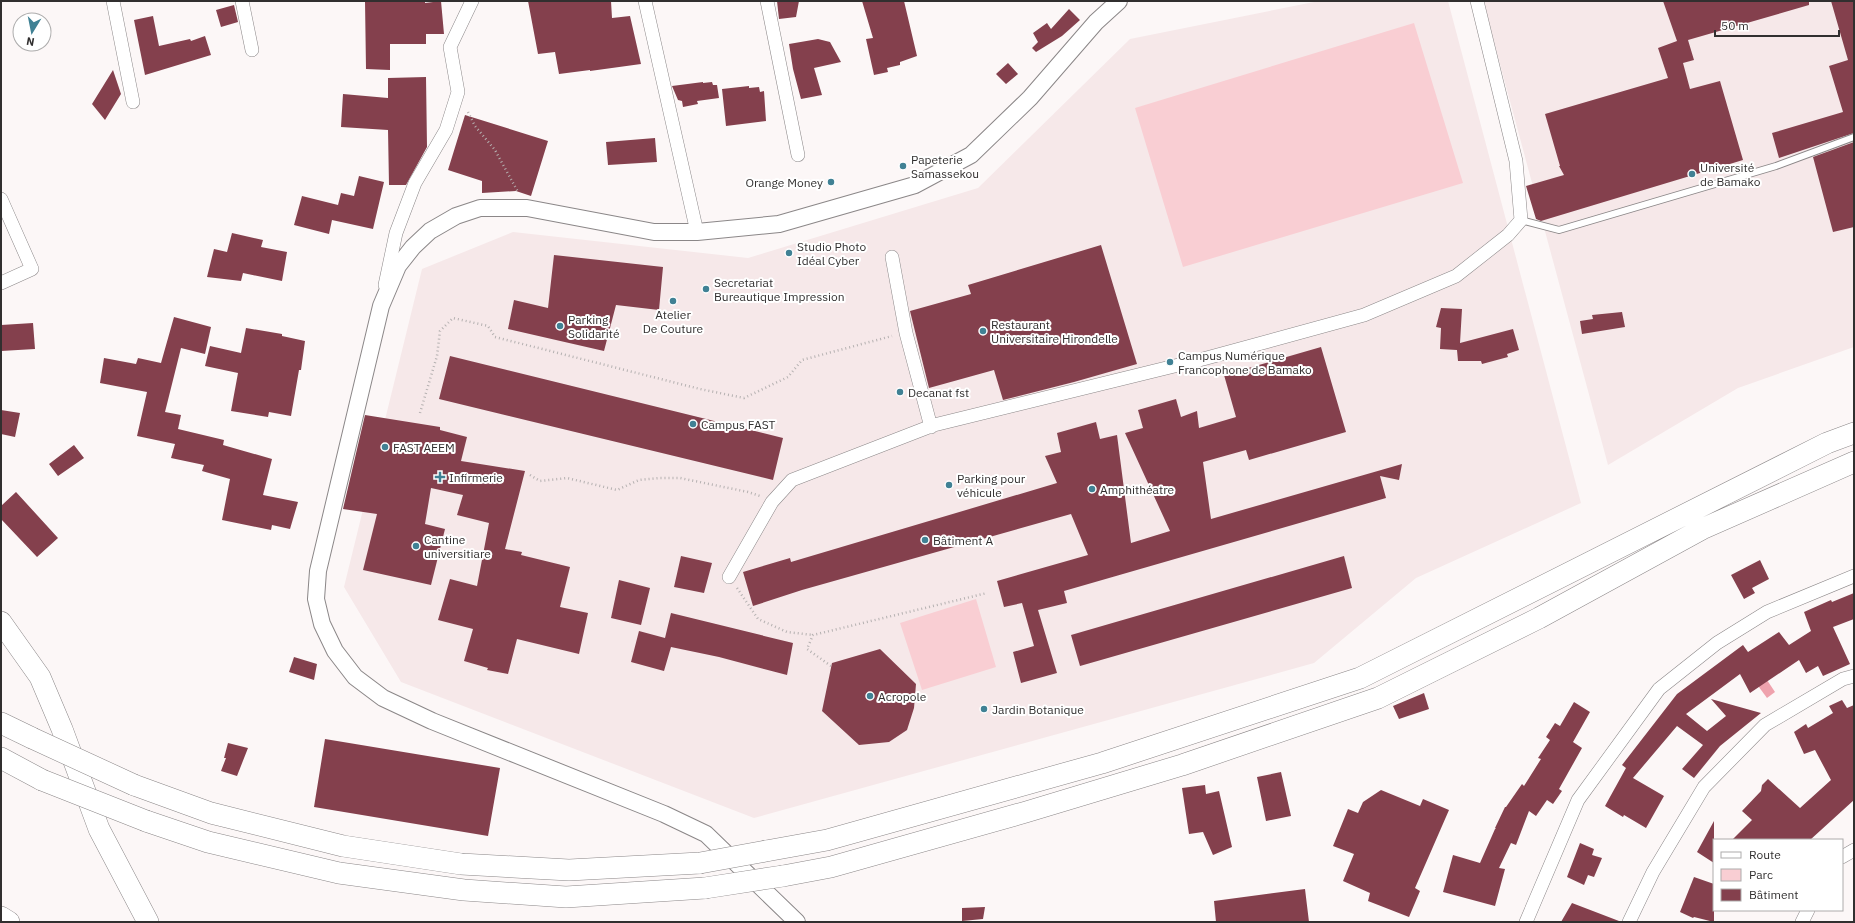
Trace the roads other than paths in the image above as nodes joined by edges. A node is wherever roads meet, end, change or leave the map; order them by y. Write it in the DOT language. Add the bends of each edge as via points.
graph roads {
  1 [pos="113,1"];
  2 [pos="242,1"];
  3 [pos="472,1"];
  4 [pos="645,1"];
  5 [pos="767,1"];
  6 [pos="1119,1"];
  7 [pos="1477,1"];
  8 [pos="252,50"];
  9 [pos="133,102"];
  10 [pos="1854,137"];
  11 [pos="798,155"];
  12 [pos="1,199"];
  13 [pos="1521,220"];
  14 [pos="697,232"];
  15 [pos="892,256"];
  16 [pos="1,283"];
  17 [pos="381,306"];
  18 [pos="931,427"];
  19 [pos="1854,433"];
  20 [pos="1854,462"];
  21 [pos="1854,576"];
  22 [pos="729,577"];
  23 [pos="1,622"];
  24 [pos="1854,676"];
  25 [pos="1,722"];
  26 [pos="1,758"];
  27 [pos="1854,850"];
  28 [pos="1843,856"];
  29 [pos="1808,911"];
  30 [pos="1,917"];
  31 [pos="9,922"];
  32 [pos="148,922"];
  33 [pos="798,922"];
  34 [pos="1526,922"];
  35 [pos="1629,922"];
  36 [pos="1802,922"];
  1 -- 9 [label="street"];
  2 -- 8 [label="street"];
  3 -- 17 [label="street" via="450,47 458,92 446,130 415,183 396,233"];
  4 -- 14 [label="street"];
  5 -- 11 [label="street"];
  6 -- 14 [label="street" via="1096,22 1030,98 971,155 915,185 779,224"];
  7 -- 13 [label="street" via="1516,161"];
  10 -- 13 [label="lane" via="1776,166 1559,230"];
  12 -- 16 [label="street" via="32,269"];
  13 -- 18 [label="street" via="1508,235 1456,276 1364,315 1203,359"];
  14 -- 17 [label="street" via="654,232 526,208 480,208 456,216 430,231 413,247 398,266"];
  15 -- 18 [label="street" via="906,333"];
  17 -- 33 [label="street" via="318,571 316,599 322,624 336,651 355,677 383,698 432,721 664,814 706,834"];
  18 -- 22 [label="street" via="792,480 773,500"];
  19 -- 25 [label="highway, bridge" via="1827,443 1360,678 1102,763 826,840 700,863 569,870 461,864 335,844 211,813 134,785"];
  20 -- 26 [label="highway, bridge" via="1702,529 1539,618 1378,698 1182,765 1026,812 831,867 783,876 705,888 566,897 464,890 339,873 208,842 146,822 42,780"];
  21 -- 34 [label="street" via="1766,612 1717,643 1659,690 1578,800"];
  23 -- 32 [label="highway" via="40,677 99,829"];
  24 -- 35 [label="street" via="1837,682 1765,725 1704,787 1653,872"];
  27 -- 28 [label="street"];
  29 -- 36 [label="street"];
  30 -- 31 [label="highway"];
}
